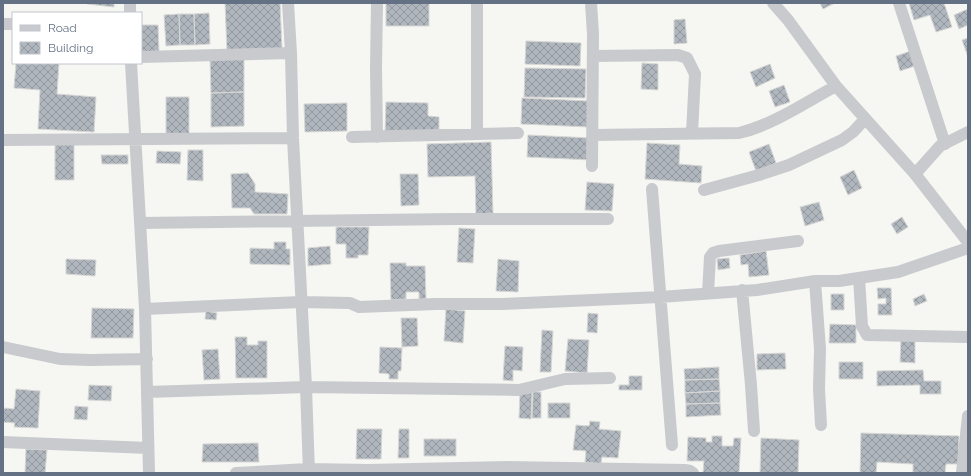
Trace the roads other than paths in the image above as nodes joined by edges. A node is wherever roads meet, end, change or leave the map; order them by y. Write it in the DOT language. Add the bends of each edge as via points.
graph roads {
  1 [pos="288,3"];
  2 [pos="377,3"];
  3 [pos="477,3"];
  4 [pos="591,3"];
  5 [pos="773,3"];
  6 [pos="899,3"];
  7 [pos="291,53"];
  8 [pos="593,56"];
  9 [pos="142,57"];
  10 [pos="131,64"];
  11 [pos="836,86"];
  12 [pos="865,119"];
  13 [pos="968,132"];
  14 [pos="518,133"];
  15 [pos="477,134"];
  16 [pos="593,134"];
  17 [pos="692,134"];
  18 [pos="352,137"];
  19 [pos="377,137"];
  20 [pos="293,138"];
  21 [pos="136,139"];
  22 [pos="3,140"];
  23 [pos="945,144"];
  24 [pos="592,166"];
  25 [pos="915,174"];
  26 [pos="652,189"];
  27 [pos="704,190"];
  28 [pos="608,219"];
  29 [pos="298,220"];
  30 [pos="140,223"];
  31 [pos="798,241"];
  32 [pos="968,242"];
  33 [pos="968,248"];
  34 [pos="859,278"];
  35 [pos="815,281"];
  36 [pos="742,290"];
  37 [pos="708,293"];
  38 [pos="660,297"];
  39 [pos="302,302"];
  40 [pos="146,309"];
  41 [pos="968,337"];
  42 [pos="3,347"];
  43 [pos="147,359"];
  44 [pos="610,378"];
  45 [pos="306,387"];
  46 [pos="147,392"];
  47 [pos="968,416"];
  48 [pos="821,424"];
  49 [pos="754,431"];
  50 [pos="3,442"];
  51 [pos="672,445"];
  52 [pos="148,448"];
  53 [pos="308,471"];
  54 [pos="149,473"];
  55 [pos="236,473"];
  56 [pos="693,473"];
  57 [pos="962,473"];
  1 -- 7 [label="street"];
  2 -- 19 [label="street"];
  3 -- 15 [label="street"];
  4 -- 8 [label="street"];
  5 -- 11 [label="street"];
  6 -- 23 [label="street"];
  7 -- 9 [label="street"];
  7 -- 20 [label="street"];
  8 -- 16 [label="street"];
  8 -- 17 [label="street" via="678,55 687,58 695,74"];
  10 -- 21 [label="street"];
  11 -- 12 [label="street"];
  11 -- 17 [label="street" via="752,130 728,134"];
  12 -- 25 [label="street"];
  12 -- 27 [label="street" via="842,140 789,165"];
  13 -- 23 [label="street"];
  14 -- 15 [label="street"];
  15 -- 19 [label="street"];
  16 -- 17 [label="street"];
  16 -- 24 [label="street"];
  18 -- 19 [label="street"];
  20 -- 21 [label="street"];
  20 -- 29 [label="street"];
  21 -- 22 [label="street"];
  21 -- 30 [label="street"];
  23 -- 25 [label="street" via="940,146"];
  25 -- 32 [label="street"];
  26 -- 38 [label="street"];
  28 -- 29 [label="street"];
  29 -- 30 [label="street"];
  29 -- 39 [label="street"];
  30 -- 40 [label="street"];
  31 -- 37 [label="street" via="719,250 713,253 710,257"];
  33 -- 34 [label="street" via="898,272"];
  34 -- 35 [label="street"];
  34 -- 41 [label="street" via="862,326 866,334"];
  35 -- 36 [label="street"];
  35 -- 48 [label="street" via="820,349"];
  36 -- 37 [label="street"];
  36 -- 49 [label="street"];
  37 -- 38 [label="street"];
  38 -- 39 [label="street" via="359,307 350,303"];
  38 -- 51 [label="street"];
  39 -- 40 [label="street"];
  39 -- 45 [label="street"];
  40 -- 43 [label="street"];
  42 -- 43 [label="street" via="60,359"];
  43 -- 46 [label="street"];
  44 -- 45 [label="street" via="565,379 519,390"];
  45 -- 46 [label="street"];
  45 -- 53 [label="street"];
  46 -- 52 [label="street"];
  47 -- 57 [label="street"];
  50 -- 52 [label="street"];
  52 -- 54 [label="street"];
  53 -- 55 [label="street"];
  53 -- 56 [label="street" via="507,467 685,470"];
}
